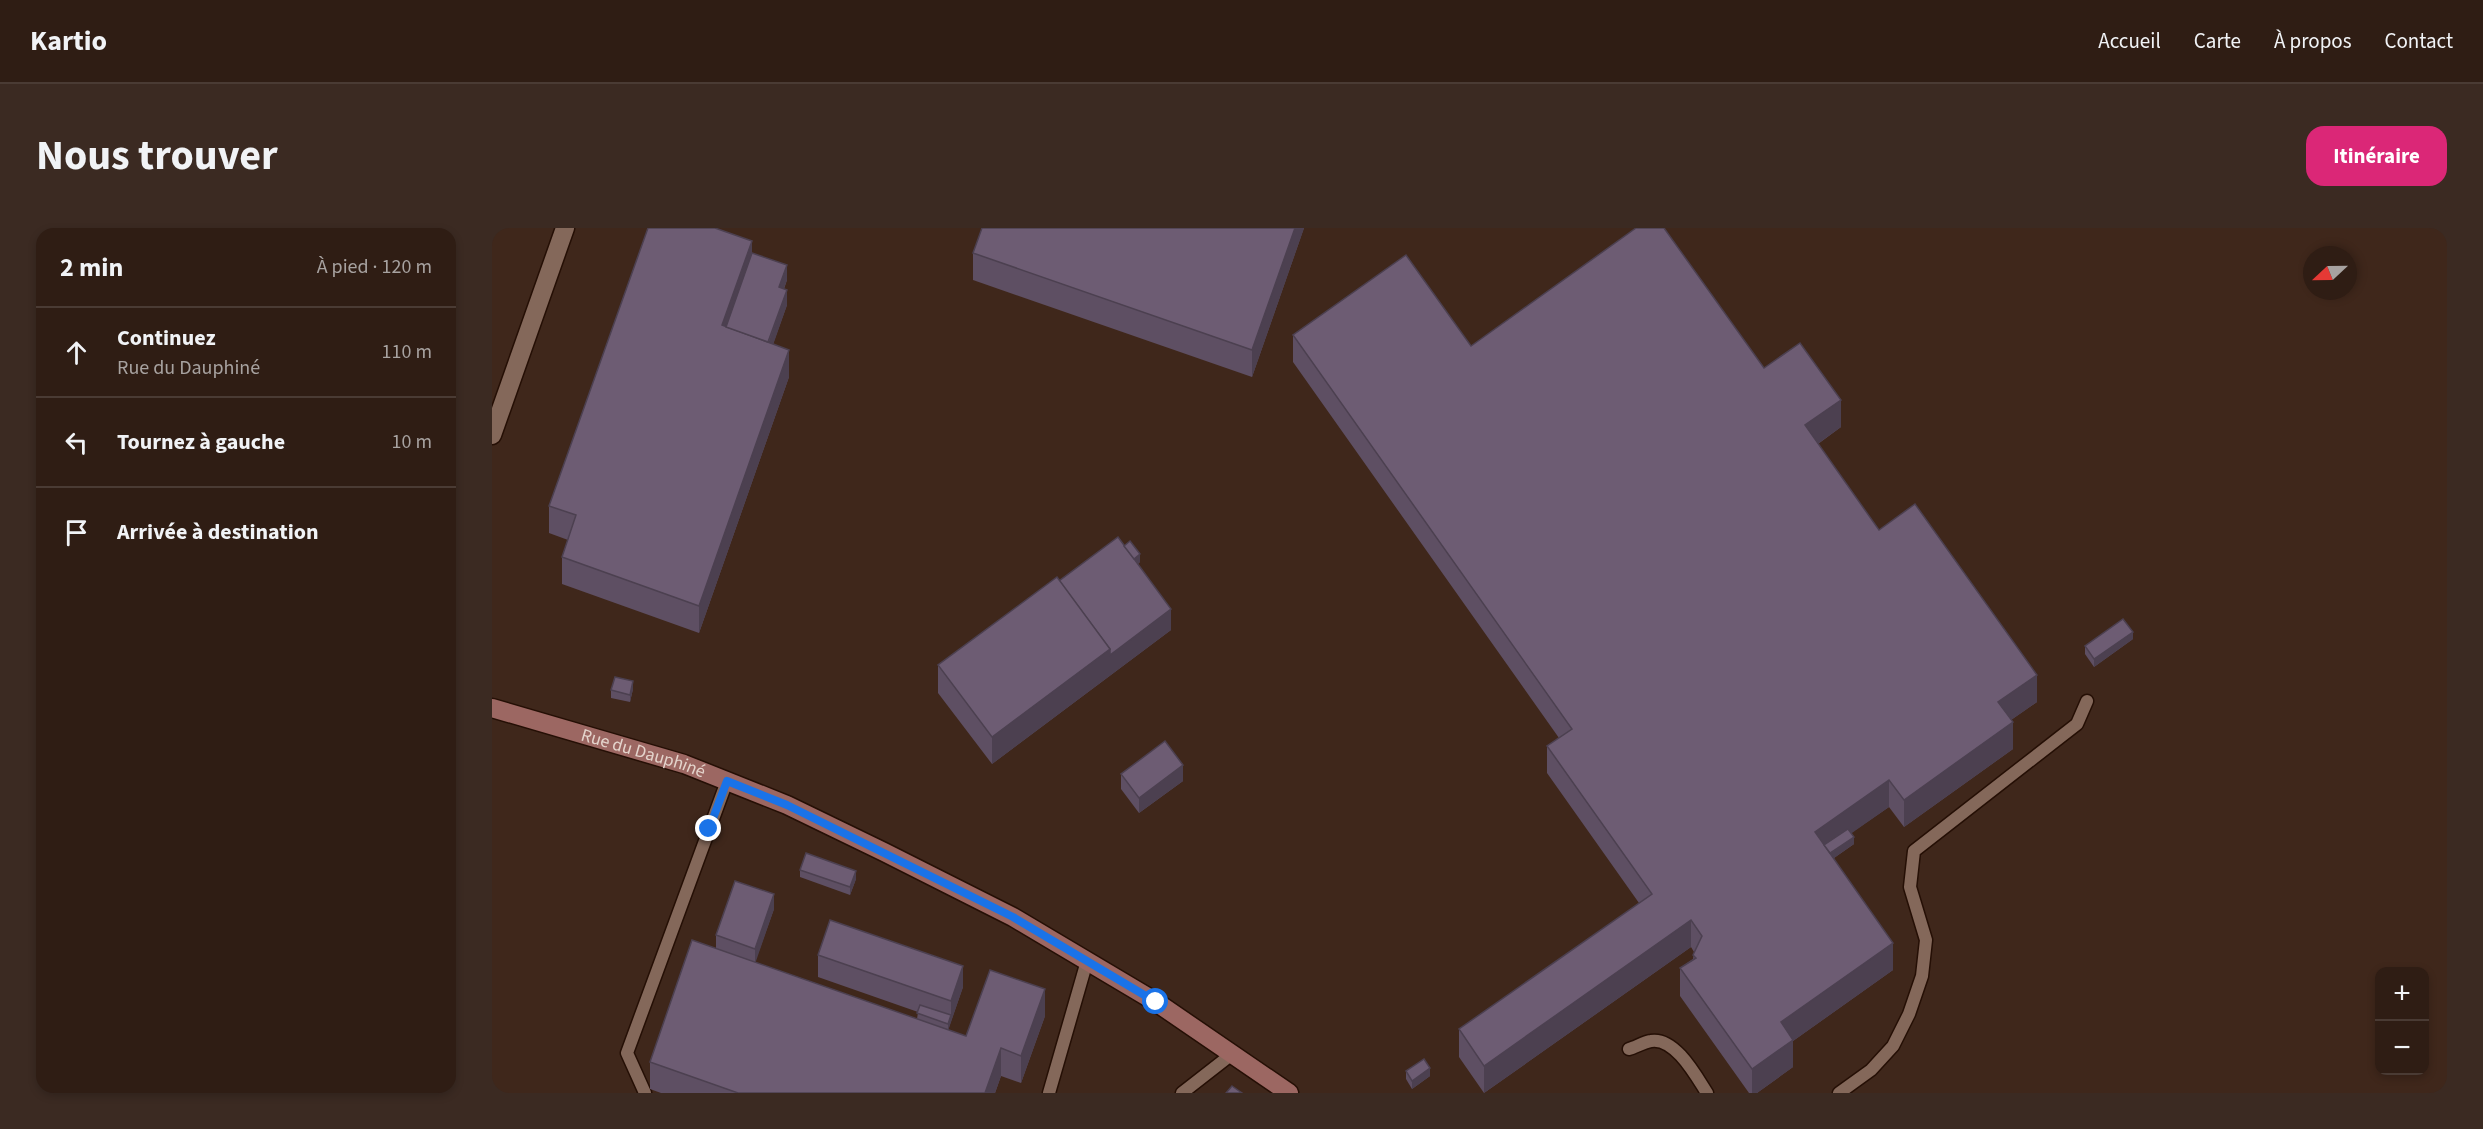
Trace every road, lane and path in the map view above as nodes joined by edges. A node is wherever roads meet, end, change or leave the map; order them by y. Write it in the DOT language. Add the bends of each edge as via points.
graph roads {
  1 [pos="565,228"];
  2 [pos="492,435"];
  3 [pos="2087,701"];
  4 [pos="492,708"];
  5 [pos="727,781"];
  6 [pos="1088,961"];
  7 [pos="1629,1049"];
  8 [pos="1232,1054"];
  9 [pos="645,1093"];
  10 [pos="1049,1093"];
  11 [pos="1182,1093"];
  12 [pos="1290,1093"];
  13 [pos="1707,1093"];
  14 [pos="1839,1093"];
  1 -- 2 [label="street"];
  3 -- 14 [label="lane" via="2077,724 1914,851 1910,887 1926,940 1922,976 1893,1046 1871,1070"];
  4 -- 5 [label="main road, Rue du Dauphiné" via="684,764"];
  5 -- 6 [label="main road, Rue du Dauphiné" via="884,852 1013,917"];
  5 -- 9 [label="lane" via="627,1053"];
  6 -- 8 [label="main road, Rue du Dauphiné"];
  6 -- 10 [label="lane"];
  7 -- 13 [label="lane" via="1663,1041 1684,1059"];
  8 -- 11 [label="lane"];
  8 -- 12 [label="main road, Rue du Dauphiné"];
}
